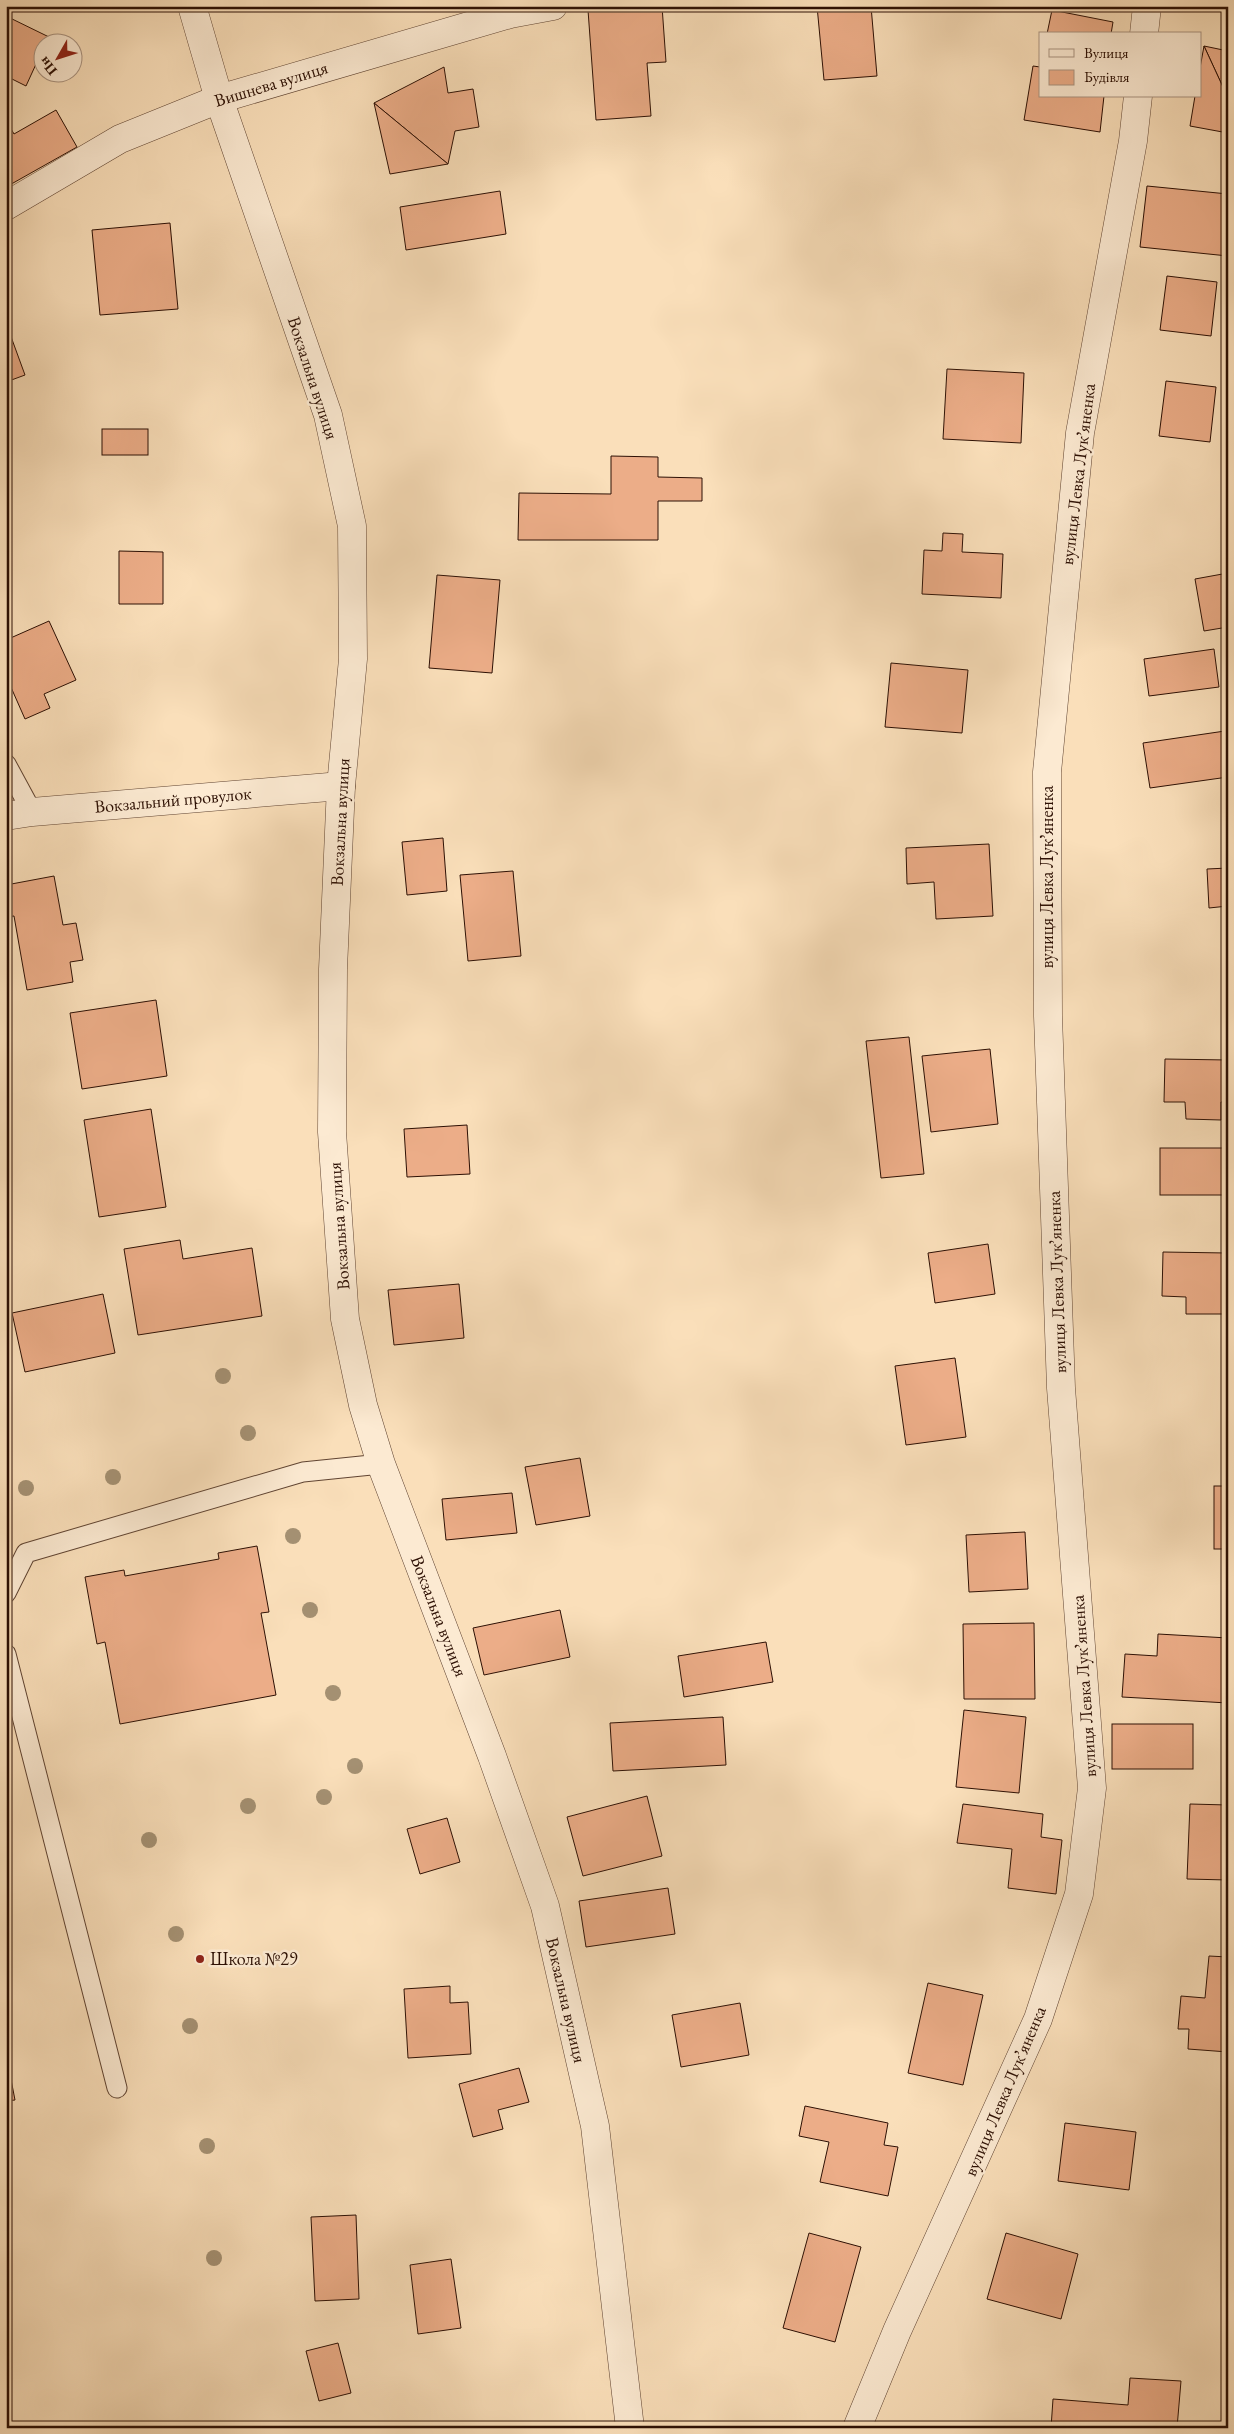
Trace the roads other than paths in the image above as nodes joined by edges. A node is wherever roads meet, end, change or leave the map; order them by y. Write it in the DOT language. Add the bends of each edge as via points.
graph roads {
  1 [pos="192,6"];
  2 [pos="553,6"];
  3 [pos="1148,6"];
  4 [pos="1144,32"];
  5 [pos="1138,98"];
  6 [pos="219,99"];
  7 [pos="6,206"];
  8 [pos="6,764"];
  9 [pos="340,786"];
  10 [pos="19,814"];
  11 [pos="381,1464"];
  12 [pos="6,1593"];
  13 [pos="6,1654"];
  14 [pos="117,2088"];
  15 [pos="628,2426"];
  16 [pos="857,2428"];
  1 -- 6 [label="street, Вокзальна вулиця"];
  2 -- 6 [label="street, Вишнева вулиця" via="510,14"];
  3 -- 4 [label="street"];
  5 -- 16 [label="street, вулиця Левка Лукʼяненка" via="1080,433 1047,772 1048,1016 1060,1388 1092,1788 1079,1894 1038,2019 897,2330"];
  6 -- 7 [label="street, Вишнева вулиця" via="120,139"];
  6 -- 9 [label="street, Вокзальна вулиця" via="328,415 352,526 353,659"];
  8 -- 10 [label="lane"];
  9 -- 10 [label="street, Вокзальний провулок"];
  9 -- 11 [label="street, Вокзальна вулиця" via="333,969 332,1132 345,1318 363,1405"];
  11 -- 12 [label="lane" via="303,1472 26,1553"];
  11 -- 15 [label="street, Вокзальна вулиця" via="545,1906 595,2126"];
  13 -- 14 [label="lane"];
}
